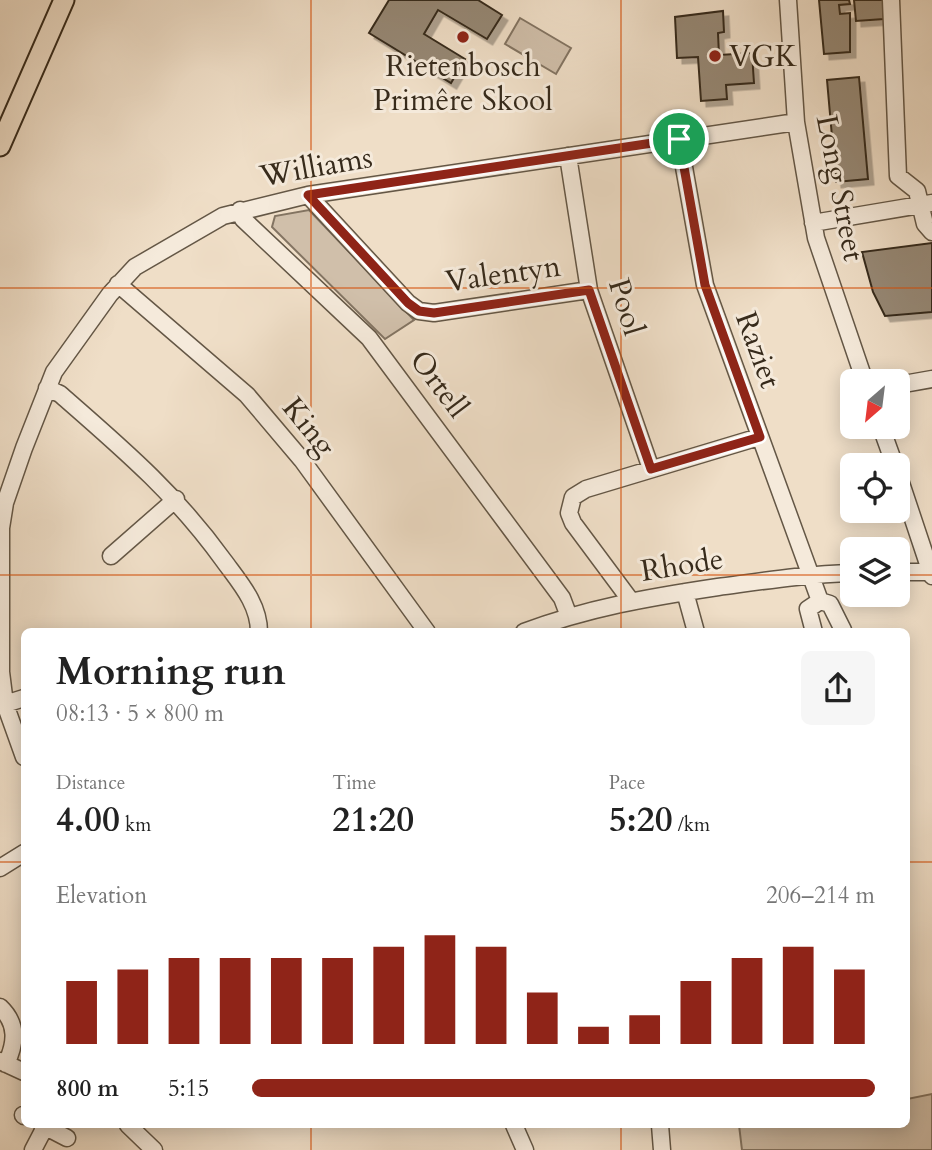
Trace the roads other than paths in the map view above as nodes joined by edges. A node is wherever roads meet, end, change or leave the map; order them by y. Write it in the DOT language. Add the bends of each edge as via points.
graph roads {
  1 [pos="64,0"];
  2 [pos="788,0"];
  3 [pos="891,0"];
  4 [pos="796,122"];
  5 [pos="679,139"];
  6 [pos="0,146"];
  7 [pos="568,156"];
  8 [pos="308,195"];
  9 [pos="926,204"];
  10 [pos="240,210"];
  11 [pos="813,223"];
  12 [pos="932,232"];
  13 [pos="118,284"];
  14 [pos="589,290"];
  15 [pos="860,369"];
  16 [pos="932,379"];
  17 [pos="910,383"];
  18 [pos="47,388"];
  19 [pos="760,437"];
  20 [pos="651,469"];
  21 [pos="176,499"];
  22 [pos="910,510"];
  23 [pos="111,556"];
  24 [pos="840,573"];
  25 [pos="910,573"];
  26 [pos="809,574"];
  27 [pos="931,574"];
  28 [pos="685,592"];
  29 [pos="631,601"];
  30 [pos="820,601"];
  31 [pos="568,614"];
  32 [pos="258,628"];
  33 [pos="424,628"];
  34 [pos="534,628"];
  35 [pos="695,628"];
  36 [pos="813,628"];
  37 [pos="843,628"];
  38 [pos="21,699"];
  39 [pos="5,704"];
  40 [pos="21,749"];
  41 [pos="21,855"];
  42 [pos="0,868"];
  43 [pos="0,1007"];
  44 [pos="3,1062"];
  45 [pos="21,1071"];
  46 [pos="43,1128"];
  47 [pos="48,1128"];
  48 [pos="131,1128"];
  49 [pos="515,1128"];
  50 [pos="660,1128"];
  51 [pos="67,1138"];
  52 [pos="33,1150"];
  53 [pos="154,1150"];
  54 [pos="525,1150"];
  55 [pos="662,1150"];
  1 -- 6 [label="main road"];
  2 -- 4 [label="street, Long Street"];
  3 -- 9 [label="street" via="898,176"];
  4 -- 5 [label="street, Williams"];
  4 -- 11 [label="street, Long Street"];
  5 -- 7 [label="street, Williams"];
  5 -- 19 [label="street, Raziet" via="705,285"];
  7 -- 8 [label="street, Williams"];
  7 -- 14 [label="street, Pool"];
  8 -- 10 [label="street, Williams"];
  8 -- 14 [label="street, Valentyn" via="419,311 467,309"];
  9 -- 11 [label="street"];
  9 -- 12 [label="street" via="925,224"];
  10 -- 13 [label="street, Williams" via="173,243"];
  10 -- 31 [label="street, Ortell" via="243,219 369,338 562,598"];
  11 -- 15 [label="street, Long Street"];
  13 -- 18 [label="street, Williams" via="62,359"];
  13 -- 33 [label="street, King" via="247,395 302,460"];
  14 -- 20 [label="street, Pool"];
  16 -- 17 [label="street"];
  18 -- 21 [label="street" via="129,452"];
  18 -- 39 [label="street, Williams" via="5,503 1,528"];
  19 -- 20 [label="street"];
  19 -- 26 [label="street, Raziet"];
  20 -- 29 [label="street" via="580,492 569,505 573,523"];
  21 -- 23 [label="street"];
  21 -- 32 [label="street" via="243,587 255,607"];
  22 -- 27 [label="street"];
  24 -- 26 [label="street, Rhode"];
  25 -- 27 [label="street"];
  26 -- 28 [label="street, Rhode"];
  26 -- 30 [label="street, Raziet"];
  28 -- 29 [label="street, Rhode"];
  28 -- 35 [label="street"];
  29 -- 31 [label="street, Rhode"];
  30 -- 36 [label="street" via="808,609"];
  30 -- 37 [label="street, Raziet" via="831,604"];
  31 -- 34 [label="street, Rhode"];
  38 -- 39 [label="street"];
  39 -- 40 [label="street, Williams"];
  41 -- 42 [label="street"];
  43 -- 44 [label="street" via="10,1018 15,1035"];
  44 -- 45 [label="street"];
  46 -- 52 [label="street"];
  47 -- 51 [label="street"];
  48 -- 53 [label="street"];
  49 -- 54 [label="street"];
  50 -- 55 [label="street"];
}
